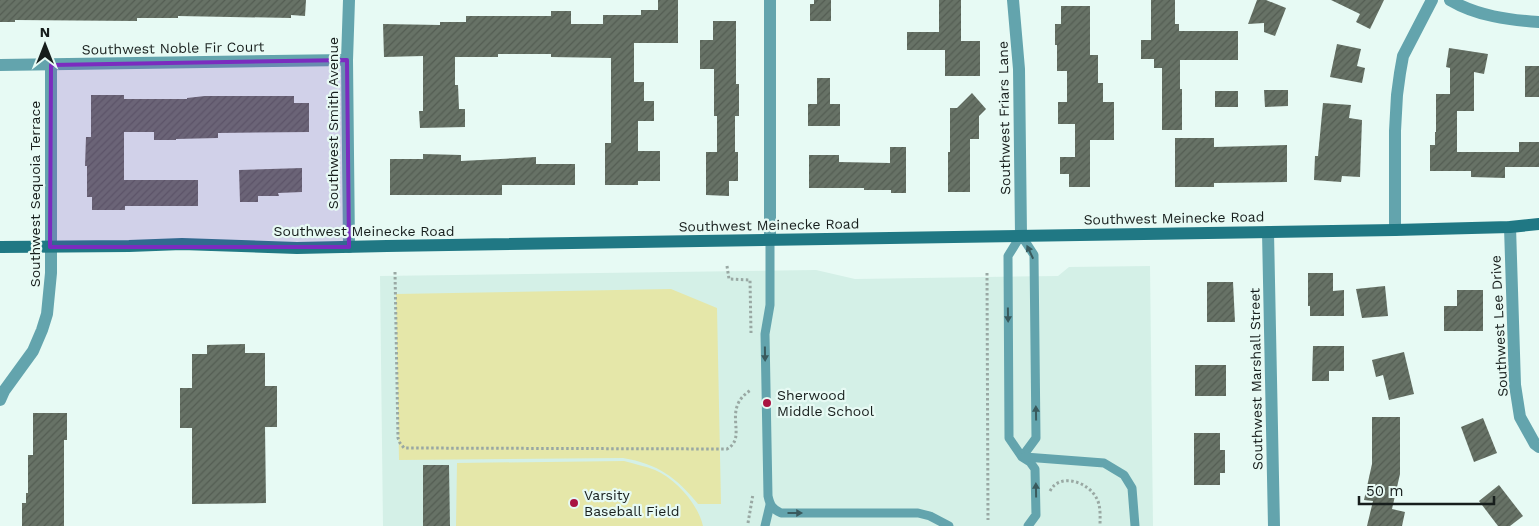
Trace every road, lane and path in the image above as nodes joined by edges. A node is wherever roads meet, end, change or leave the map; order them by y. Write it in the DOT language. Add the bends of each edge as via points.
graph roads {
  1 [pos="349,0"];
  2 [pos="770,0"];
  3 [pos="1013,0"];
  4 [pos="1432,0"];
  5 [pos="1450,0"];
  6 [pos="1539,22"];
  7 [pos="347,60"];
  8 [pos="0,65"];
  9 [pos="50,65"];
  10 [pos="1539,224"];
  11 [pos="1510,227"];
  12 [pos="1395,230"];
  13 [pos="1268,232"];
  14 [pos="1021,235"];
  15 [pos="770,240"];
  16 [pos="0,247"];
  17 [pos="50,247"];
  18 [pos="349,247"];
  19 [pos="727,266"];
  20 [pos="395,272"];
  21 [pos="987,273"];
  22 [pos="751,335"];
  23 [pos="751,381"];
  24 [pos="752,390"];
  25 [pos="1,393"];
  26 [pos="752,400"];
  27 [pos="1539,447"];
  28 [pos="1022,457"];
  29 [pos="753,486"];
  30 [pos="1049,500"];
  31 [pos="770,505"];
  32 [pos="988,520"];
  33 [pos="748,523"];
  34 [pos="765,526"];
  35 [pos="949,526"];
  36 [pos="1028,526"];
  37 [pos="1100,526"];
  38 [pos="1135,526"];
  39 [pos="1274,526"];
  1 -- 7 [label="street, Southwest Smith Avenue"];
  2 -- 15 [label="street"];
  3 -- 14 [label="street, Southwest Friars Lane" via="1019,69"];
  4 -- 12 [label="street" via="1403,56 1396,95"];
  5 -- 6 [label="street" via="1485,14"];
  7 -- 9 [label="street, Southwest Noble Fir Court"];
  7 -- 18 [label="street, Southwest Smith Avenue"];
  8 -- 9 [label="street, Southwest Noble Fir Court"];
  9 -- 17 [label="street, Southwest Sequoia Terrace"];
  10 -- 11 [label="main road, Southwest Meinecke Road"];
  11 -- 12 [label="main road, Southwest Meinecke Road"];
  11 -- 27 [label="street, Southwest Lee Drive" via="1515,386 1520,416"];
  12 -- 13 [label="main road, Southwest Meinecke Road"];
  13 -- 14 [label="main road, Southwest Meinecke Road"];
  13 -- 39 [label="street, Southwest Marshall Street"];
  14 -- 15 [label="main road, Southwest Meinecke Road"];
  14 -- 28 [label="lane, one-way" via="1008,256 1007,273 1009,438"];
  28 -- 14 [label="lane, one-way" via="1036,438 1034,255"];
  15 -- 18 [label="main road, Southwest Meinecke Road"];
  15 -- 31 [label="lane, one-way" via="770,305 764,334"];
  16 -- 17 [label="main road, Southwest Meinecke Road"];
  17 -- 18 [label="main road, Southwest Meinecke Road" via="182,244"];
  17 -- 25 [label="street, Southwest Sequoia Terrace" via="50,290 42,330 34,351"];
  19 -- 22 [label="path" via="729,279 750,280"];
  20 -- 24 [label="path" via="398,438 404,448 727,449 736,439 736,406"];
  21 -- 32 [label="path"];
  23 -- 24 [label="path"];
  24 -- 26 [label="path"];
  36 -- 28 [label="lane, one-way" via="1036,515 1036,478 1035,469"];
  28 -- 38 [label="lane" via="1104,463 1124,475 1132,488"];
  29 -- 33 [label="path"];
  30 -- 37 [label="path" via="1053,485 1062,481 1083,484 1097,499"];
  31 -- 34 [label="lane"];
  31 -- 35 [label="lane, one-way" via="781,513 918,513"];
}
